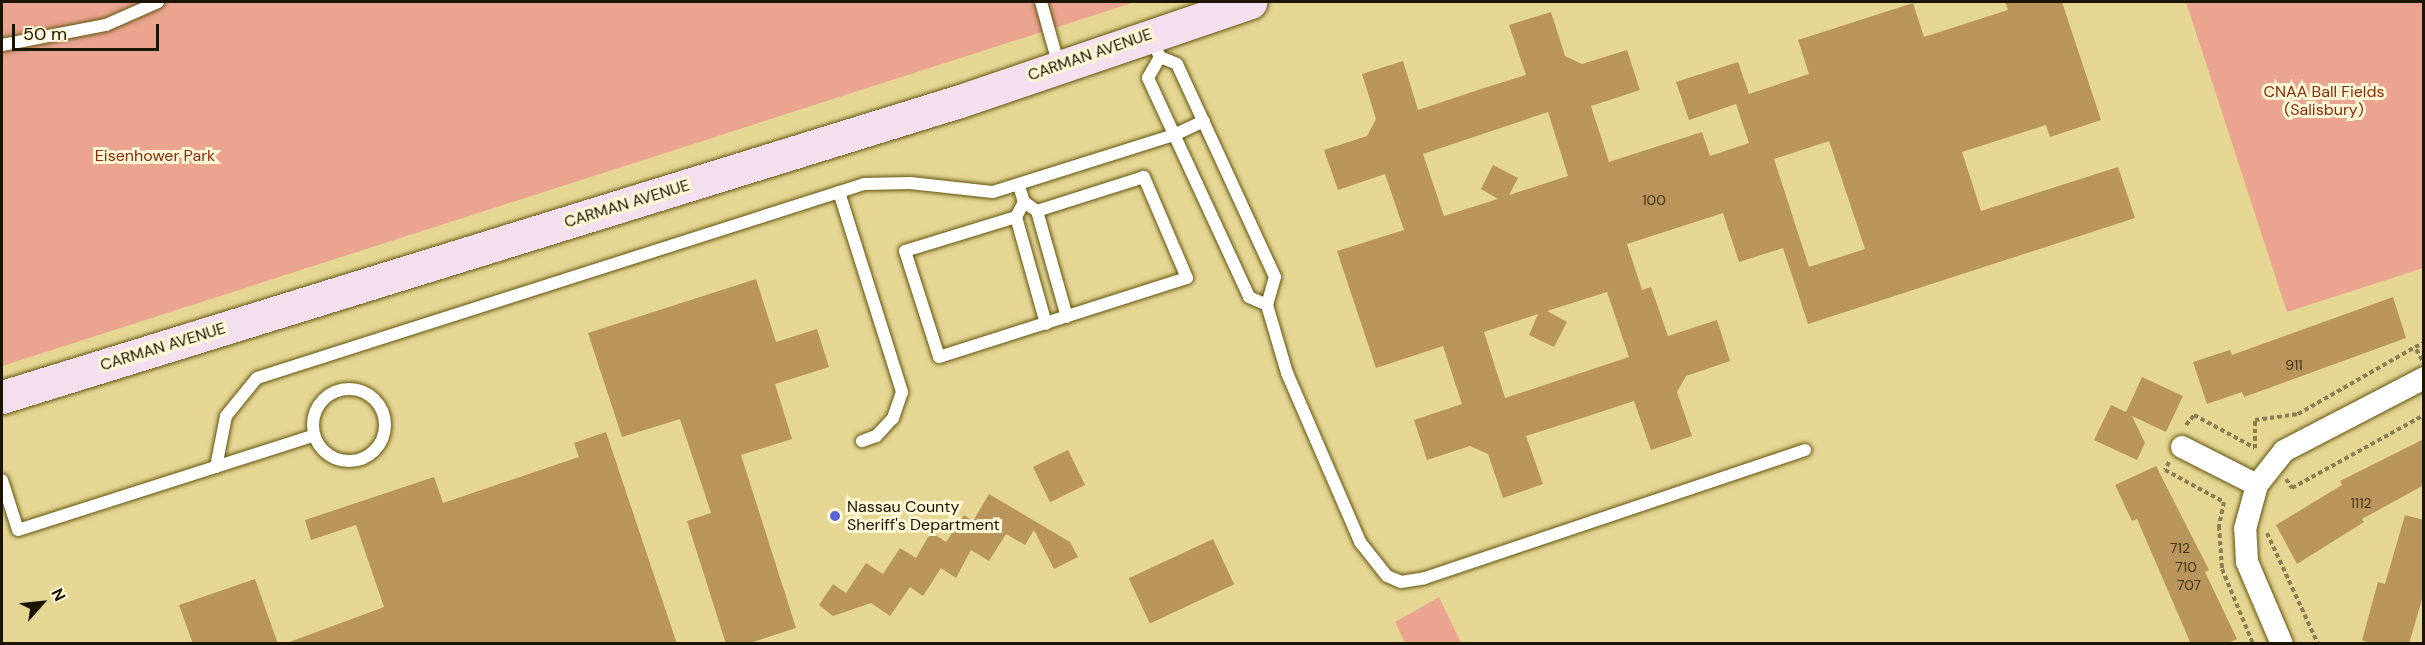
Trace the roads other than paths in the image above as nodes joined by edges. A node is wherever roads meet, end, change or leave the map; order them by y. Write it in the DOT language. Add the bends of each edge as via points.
graph roads {
  1 [pos="158,2"];
  2 [pos="1041,2"];
  3 [pos="1250,2"];
  4 [pos="2,45"];
  5 [pos="1155,45"];
  6 [pos="1059,66"];
  7 [pos="1204,122"];
  8 [pos="1174,135"];
  9 [pos="1019,186"];
  10 [pos="838,192"];
  11 [pos="1024,202"];
  12 [pos="1037,211"];
  13 [pos="1016,218"];
  14 [pos="1267,305"];
  15 [pos="1067,317"];
  16 [pos="1046,324"];
  17 [pos="2424,378"];
  18 [pos="2,397"];
  19 [pos="312,436"];
  20 [pos="862,441"];
  21 [pos="2182,447"];
  22 [pos="1805,450"];
  23 [pos="216,467"];
  24 [pos="2,480"];
  25 [pos="2257,485"];
  26 [pos="2282,644"];
  1 -- 4 [label="lane" via="106,25"];
  2 -- 6 [label="lane"];
  3 -- 5 [label="main road, CARMAN AVENUE"];
  5 -- 6 [label="main road, CARMAN AVENUE"];
  5 -- 7 [label="lane" via="1177,63"];
  5 -- 8 [label="lane" via="1148,78"];
  6 -- 18 [label="main road, CARMAN AVENUE"];
  7 -- 8 [label="lane"];
  7 -- 14 [label="lane" via="1275,277"];
  8 -- 9 [label="lane"];
  8 -- 14 [label="lane" via="1249,297"];
  9 -- 10 [label="lane" via="993,192 876,184"];
  9 -- 11 [label="lane"];
  10 -- 20 [label="lane" via="902,392 893,418 876,436"];
  10 -- 23 [label="lane" via="257,378 226,416"];
  11 -- 12 [label="lane"];
  11 -- 13 [label="lane"];
  12 -- 15 [label="lane"];
  12 -- 15 [label="lane" via="1144,177 1187,278"];
  13 -- 16 [label="lane"];
  13 -- 16 [label="lane" via="905,251 939,357"];
  14 -- 22 [label="lane" via="1287,373 1360,542 1388,576 1401,582 1425,578"];
  15 -- 16 [label="lane"];
  17 -- 25 [label="street" via="2284,451"];
  19 -- 19 [label="lane" via="340,459 366,458 382,436 384,416 377,401 362,389 350,387 323,400 314,416"];
  19 -- 23 [label="lane"];
  21 -- 25 [label="street"];
  23 -- 24 [label="lane" via="18,530"];
  25 -- 26 [label="street" via="2245,529 2247,562"];
}
